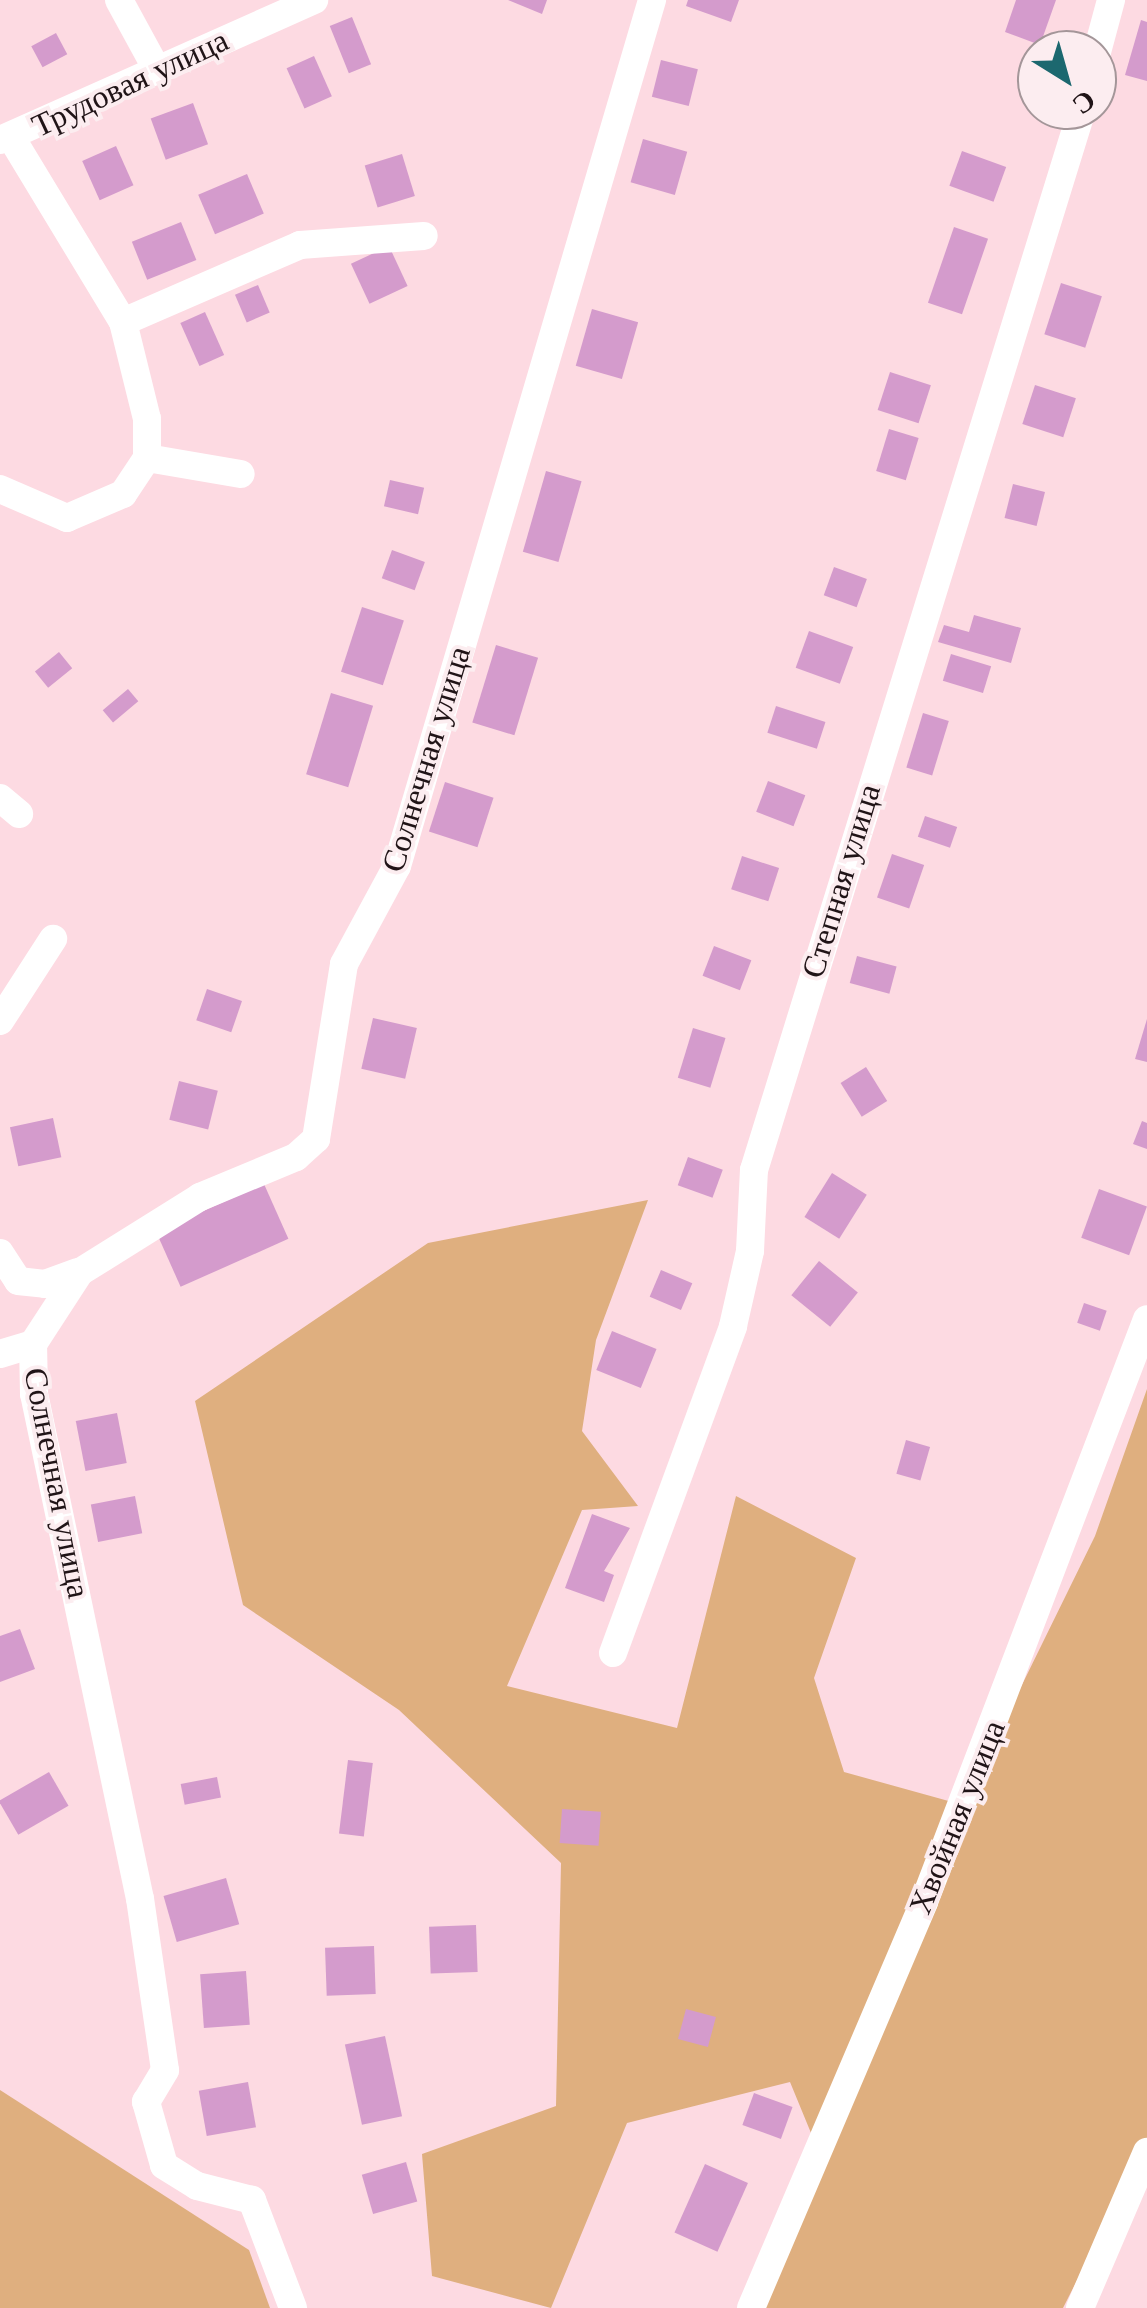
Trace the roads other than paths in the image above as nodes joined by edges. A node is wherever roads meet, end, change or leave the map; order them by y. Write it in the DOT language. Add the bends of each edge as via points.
graph roads {
  1 [pos="119,0"];
  2 [pos="314,0"];
  3 [pos="652,0"];
  4 [pos="1110,0"];
  5 [pos="1102,30"];
  6 [pos="156,68"];
  7 [pos="1076,130"];
  8 [pos="6,139"];
  9 [pos="424,236"];
  10 [pos="123,322"];
  11 [pos="147,458"];
  12 [pos="241,474"];
  13 [pos="0,489"];
  14 [pos="53,939"];
  15 [pos="0,1021"];
  16 [pos="0,1253"];
  17 [pos="80,1272"];
  18 [pos="1147,1319"];
  19 [pos="32,1344"];
  20 [pos="0,1354"];
  21 [pos="613,1654"];
  22 [pos="1147,2152"];
  23 [pos="294,2308"];
  24 [pos="751,2308"];
  25 [pos="1080,2308"];
  1 -- 6 [label="street"];
  2 -- 6 [label="street, Трудовая улица"];
  3 -- 17 [label="street, Солнечная улица" via="396,866 344,964 316,1139 296,1156 200,1197"];
  4 -- 5 [label="street"];
  6 -- 8 [label="street, Трудовая улица"];
  7 -- 21 [label="street, Степная улица" via="754,1170 750,1251 733,1326"];
  8 -- 10 [label="street"];
  9 -- 10 [label="street" via="300,246"];
  10 -- 11 [label="street" via="147,419"];
  11 -- 12 [label="street"];
  11 -- 13 [label="street" via="123,494 67,518"];
  14 -- 15 [label="street"];
  16 -- 17 [label="street" via="18,1281 45,1284"];
  17 -- 19 [label="street, Солнечная улица"];
  18 -- 24 [label="street, Хвойная улица" via="931,1884"];
  19 -- 20 [label="street"];
  19 -- 23 [label="street, Солнечная улица" via="34,1394 140,1899 165,2070 146,2102 164,2165 197,2186 252,2200"];
  22 -- 25 [label="street"];
}
